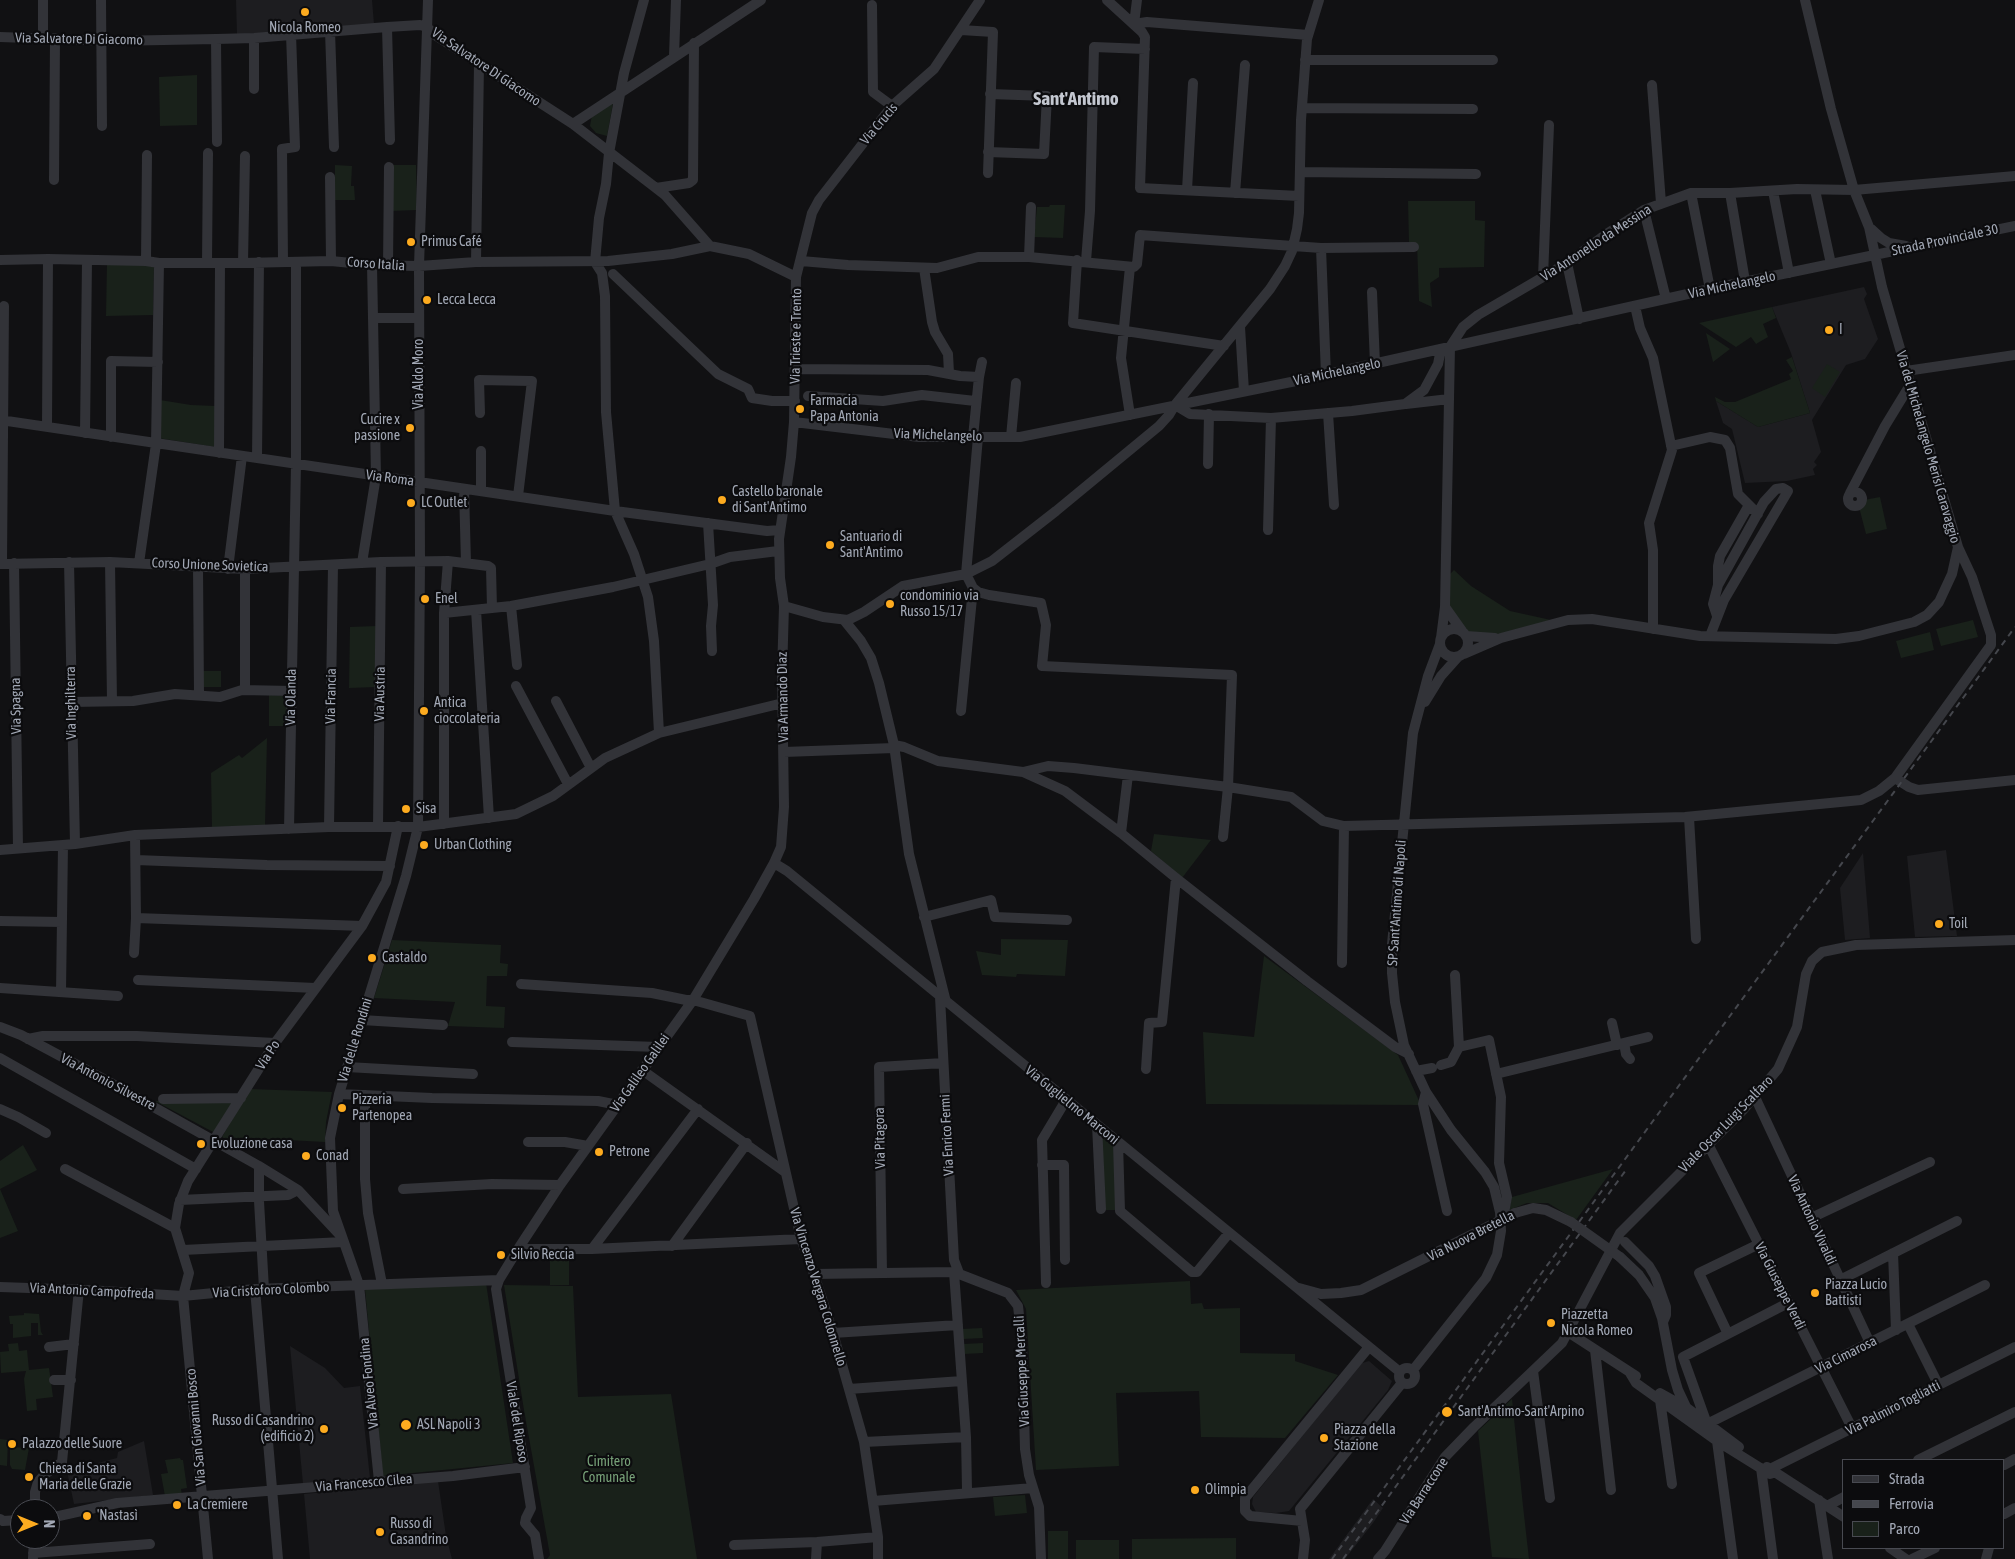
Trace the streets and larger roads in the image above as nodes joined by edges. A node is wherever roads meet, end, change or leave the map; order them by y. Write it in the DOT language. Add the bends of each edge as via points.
graph roads {
  1 [pos="44,0"];
  2 [pos="101,0"];
  3 [pos="428,0"];
  4 [pos="644,0"];
  5 [pos="676,0"];
  6 [pos="760,0"];
  7 [pos="980,0"];
  8 [pos="1108,0"];
  9 [pos="1137,0"];
  10 [pos="1319,0"];
  11 [pos="1805,0"];
  12 [pos="872,5"];
  13 [pos="1134,24"];
  14 [pos="387,27"];
  15 [pos="427,27"];
  16 [pos="961,30"];
  17 [pos="330,31"];
  18 [pos="291,34"];
  19 [pos="1308,35"];
  20 [pos="0,37"];
  21 [pos="43,38"];
  22 [pos="55,38"];
  23 [pos="254,38"];
  24 [pos="216,39"];
  25 [pos="100,40"];
  26 [pos="694,43"];
  27 [pos="1145,49"];
  28 [pos="674,56"];
  29 [pos="1305,60"];
  30 [pos="1492,60"];
  31 [pos="479,64"];
  32 [pos="1245,65"];
  33 [pos="1193,83"];
  34 [pos="1652,85"];
  35 [pos="254,89"];
  36 [pos="621,92"];
  37 [pos="990,94"];
  38 [pos="892,106"];
  39 [pos="1302,108"];
  40 [pos="1473,109"];
  41 [pos="573,124"];
  42 [pos="1549,125"];
  43 [pos="102,126"];
  44 [pos="390,140"];
  45 [pos="217,142"];
  46 [pos="334,147"];
  47 [pos="208,152"];
  48 [pos="988,152"];
  49 [pos="610,154"];
  50 [pos="147,155"];
  51 [pos="245,156"];
  52 [pos="389,167"];
  53 [pos="1300,172"];
  54 [pos="988,173"];
  55 [pos="1476,174"];
  56 [pos="2015,176"];
  57 [pos="330,177"];
  58 [pos="54,180"];
  59 [pos="656,188"];
  60 [pos="1187,190"];
  61 [pos="1815,190"];
  62 [pos="1854,190"];
  63 [pos="1773,191"];
  64 [pos="1235,193"];
  65 [pos="1691,193"];
  66 [pos="1730,193"];
  67 [pos="1299,196"];
  68 [pos="1661,203"];
  69 [pos="1031,207"];
  70 [pos="1644,210"];
  71 [pos="2015,226"];
  72 [pos="1869,227"];
  73 [pos="710,246"];
  74 [pos="1293,246"];
  75 [pos="1414,247"];
  76 [pos="1912,247"];
  77 [pos="1322,248"];
  78 [pos="1874,255"];
  79 [pos="1030,257"];
  80 [pos="48,259"];
  81 [pos="0,260"];
  82 [pos="87,260"];
  83 [pos="146,261"];
  84 [pos="283,261"];
  85 [pos="331,261"];
  86 [pos="801,261"];
  87 [pos="1082,261"];
  88 [pos="207,262"];
  89 [pos="258,262"];
  90 [pos="296,262"];
  91 [pos="476,262"];
  92 [pos="595,262"];
  93 [pos="159,263"];
  94 [pos="220,263"];
  95 [pos="243,263"];
  96 [pos="1568,263"];
  97 [pos="1831,264"];
  98 [pos="372,265"];
  99 [pos="388,266"];
  100 [pos="419,266"];
  101 [pos="1130,267"];
  102 [pos="924,268"];
  103 [pos="608,272"];
  104 [pos="1789,273"];
  105 [pos="796,277"];
  106 [pos="1543,277"];
  107 [pos="1745,281"];
  108 [pos="1710,289"];
  109 [pos="1372,292"];
  110 [pos="1666,299"];
  111 [pos="4,306"];
  112 [pos="1635,306"];
  113 [pos="374,318"];
  114 [pos="419,318"];
  115 [pos="1579,319"];
  116 [pos="1240,328"];
  117 [pos="1124,332"];
  118 [pos="1224,346"];
  119 [pos="1445,348"];
  120 [pos="2015,354"];
  121 [pos="158,362"];
  122 [pos="982,362"];
  123 [pos="1375,364"];
  124 [pos="795,369"];
  125 [pos="1906,371"];
  126 [pos="949,373"];
  127 [pos="1326,375"];
  128 [pos="979,377"];
  129 [pos="1016,382"];
  130 [pos="1910,385"];
  131 [pos="1244,391"];
  132 [pos="808,396"];
  133 [pos="1449,399"];
  134 [pos="795,401"];
  135 [pos="975,401"];
  136 [pos="1405,404"];
  137 [pos="1175,405"];
  138 [pos="480,413"];
  139 [pos="1328,413"];
  140 [pos="1209,414"];
  141 [pos="1130,415"];
  142 [pos="1271,418"];
  143 [pos="2,420"];
  144 [pos="794,422"];
  145 [pos="47,427"];
  146 [pos="85,433"];
  147 [pos="111,437"];
  148 [pos="975,437"];
  149 [pos="1011,437"];
  150 [pos="156,444"];
  151 [pos="1671,446"];
  152 [pos="481,451"];
  153 [pos="219,453"];
  154 [pos="242,456"];
  155 [pos="258,458"];
  156 [pos="296,464"];
  157 [pos="1208,464"];
  158 [pos="376,476"];
  159 [pos="419,482"];
  160 [pos="464,488"];
  161 [pos="481,491"];
  162 [pos="1850,493"];
  163 [pos="518,496"];
  164 [pos="1334,505"];
  165 [pos="1749,505"];
  166 [pos="615,511"];
  167 [pos="1758,514"];
  168 [pos="708,523"];
  169 [pos="780,530"];
  170 [pos="1268,530"];
  171 [pos="1958,547"];
  172 [pos="778,551"];
  173 [pos="420,561"];
  174 [pos="448,561"];
  175 [pos="68,562"];
  176 [pos="110,562"];
  177 [pos="381,562"];
  178 [pos="14,563"];
  179 [pos="139,563"];
  180 [pos="362,563"];
  181 [pos="466,563"];
  182 [pos="1,564"];
  183 [pos="710,564"];
  184 [pos="333,565"];
  185 [pos="293,566"];
  186 [pos="198,567"];
  187 [pos="228,569"];
  188 [pos="245,569"];
  189 [pos="966,574"];
  190 [pos="642,579"];
  191 [pos="1718,585"];
  192 [pos="973,588"];
  193 [pos="511,606"];
  194 [pos="784,606"];
  195 [pos="1445,607"];
  196 [pos="492,608"];
  197 [pos="476,610"];
  198 [pos="444,613"];
  199 [pos="1717,616"];
  200 [pos="844,620"];
  201 [pos="1653,629"];
  202 [pos="1464,634"];
  203 [pos="1710,636"];
  204 [pos="1501,638"];
  205 [pos="1440,641"];
  206 [pos="712,651"];
  207 [pos="1461,655"];
  208 [pos="517,665"];
  209 [pos="516,686"];
  210 [pos="245,690"];
  211 [pos="292,691"];
  212 [pos="199,695"];
  213 [pos="112,701"];
  214 [pos="556,701"];
  215 [pos="71,702"];
  216 [pos="783,703"];
  217 [pos="962,711"];
  218 [pos="1418,711"];
  219 [pos="659,733"];
  220 [pos="894,747"];
  221 [pos="784,752"];
  222 [pos="591,768"];
  223 [pos="1023,772"];
  224 [pos="1128,775"];
  225 [pos="1895,778"];
  226 [pos="2015,780"];
  227 [pos="568,784"];
  228 [pos="1228,787"];
  229 [pos="1689,817"];
  230 [pos="489,818"];
  231 [pos="1404,823"];
  232 [pos="444,824"];
  233 [pos="378,826"];
  234 [pos="398,826"];
  235 [pos="418,826"];
  236 [pos="1344,826"];
  237 [pos="329,827"];
  238 [pos="288,828"];
  239 [pos="1121,833"];
  240 [pos="135,835"];
  241 [pos="1222,837"];
  242 [pos="75,844"];
  243 [pos="63,845"];
  244 [pos="18,848"];
  245 [pos="0,850"];
  246 [pos="136,860"];
  247 [pos="774,863"];
  248 [pos="390,866"];
  249 [pos="1176,878"];
  250 [pos="924,917"];
  251 [pos="136,918"];
  252 [pos="1067,920"];
  253 [pos="0,921"];
  254 [pos="62,922"];
  255 [pos="362,926"];
  256 [pos="1696,939"];
  257 [pos="2015,940"];
  258 [pos="134,953"];
  259 [pos="1342,963"];
  260 [pos="1455,976"];
  261 [pos="138,980"];
  262 [pos="522,984"];
  263 [pos="0,988"];
  264 [pos="315,988"];
  265 [pos="61,992"];
  266 [pos="118,996"];
  267 [pos="693,1000"];
  268 [pos="943,1000"];
  269 [pos="362,1020"];
  270 [pos="1612,1023"];
  271 [pos="442,1025"];
  272 [pos="0,1027"];
  273 [pos="1648,1037"];
  274 [pos="28,1039"];
  275 [pos="512,1042"];
  276 [pos="275,1043"];
  277 [pos="1620,1044"];
  278 [pos="658,1047"];
  279 [pos="1459,1047"];
  280 [pos="1409,1054"];
  281 [pos="0,1058"];
  282 [pos="1630,1059"];
  283 [pos="943,1063"];
  284 [pos="347,1067"];
  285 [pos="1146,1069"];
  286 [pos="642,1070"];
  287 [pos="1416,1071"];
  288 [pos="473,1074"];
  289 [pos="1496,1074"];
  290 [pos="1426,1092"];
  291 [pos="339,1094"];
  292 [pos="365,1095"];
  293 [pos="1755,1097"];
  294 [pos="241,1098"];
  295 [pos="163,1099"];
  296 [pos="1066,1100"];
  297 [pos="618,1104"];
  298 [pos="0,1109"];
  299 [pos="698,1109"];
  300 [pos="1097,1126"];
  301 [pos="46,1132"];
  302 [pos="214,1140"];
  303 [pos="528,1142"];
  304 [pos="1118,1142"];
  305 [pos="747,1143"];
  306 [pos="1708,1144"];
  307 [pos="588,1146"];
  308 [pos="1930,1162"];
  309 [pos="259,1166"];
  310 [pos="1042,1166"];
  311 [pos="65,1169"];
  312 [pos="196,1169"];
  313 [pos="785,1172"];
  314 [pos="560,1185"];
  315 [pos="403,1189"];
  316 [pos="298,1190"];
  317 [pos="259,1196"];
  318 [pos="180,1200"];
  319 [pos="1101,1209"];
  320 [pos="1447,1211"];
  321 [pos="1811,1218"];
  322 [pos="1957,1221"];
  323 [pos="175,1228"];
  324 [pos="1497,1228"];
  325 [pos="1229,1233"];
  326 [pos="342,1239"];
  327 [pos="800,1239"];
  328 [pos="1625,1242"];
  329 [pos="1759,1244"];
  330 [pos="261,1246"];
  331 [pos="672,1246"];
  332 [pos="518,1249"];
  333 [pos="183,1250"];
  334 [pos="592,1250"];
  335 [pos="1893,1254"];
  336 [pos="1065,1260"];
  337 [pos="956,1272"];
  338 [pos="882,1273"];
  339 [pos="814,1274"];
  340 [pos="494,1280"];
  341 [pos="1840,1280"];
  342 [pos="1046,1283"];
  343 [pos="382,1284"];
  344 [pos="359,1285"];
  345 [pos="1985,1285"];
  346 [pos="0,1287"];
  347 [pos="1296,1288"];
  348 [pos="78,1289"];
  349 [pos="259,1289"];
  350 [pos="183,1296"];
  351 [pos="1788,1303"];
  352 [pos="1662,1322"];
  353 [pos="1908,1324"];
  354 [pos="958,1325"];
  355 [pos="1896,1330"];
  356 [pos="1568,1332"];
  357 [pos="833,1333"];
  358 [pos="1728,1334"];
  359 [pos="1562,1343"];
  360 [pos="1870,1343"];
  361 [pos="74,1344"];
  362 [pos="49,1347"];
  363 [pos="1369,1347"];
  364 [pos="2015,1347"];
  365 [pos="1595,1350"];
  366 [pos="1821,1367"];
  367 [pos="1533,1371"];
  368 [pos="1630,1373"];
  369 [pos="1401,1377"];
  370 [pos="54,1380"];
  371 [pos="71,1380"];
  372 [pos="962,1380"];
  373 [pos="1938,1384"];
  374 [pos="849,1389"];
  375 [pos="1660,1400"];
  376 [pos="1686,1408"];
  377 [pos="2015,1412"];
  378 [pos="1707,1424"];
  379 [pos="1852,1428"];
  380 [pos="966,1437"];
  381 [pos="1718,1441"];
  382 [pos="864,1442"];
  383 [pos="1920,1459"];
  384 [pos="521,1468"];
  385 [pos="1766,1468"];
  386 [pos="379,1482"];
  387 [pos="1672,1484"];
  388 [pos="1033,1488"];
  389 [pos="967,1490"];
  390 [pos="1611,1490"];
  391 [pos="272,1491"];
  392 [pos="203,1497"];
  393 [pos="1550,1498"];
  394 [pos="1842,1498"];
  395 [pos="35,1499"];
  396 [pos="873,1501"];
  397 [pos="1823,1503"];
  398 [pos="60,1516"];
  399 [pos="1842,1516"];
  400 [pos="1302,1521"];
  401 [pos="878,1537"];
  402 [pos="817,1542"];
  403 [pos="150,1544"];
  404 [pos="734,1545"];
  405 [pos="1933,1549"];
  406 [pos="1894,1553"];
  407 [pos="33,1556"];
  408 [pos="208,1559"];
  409 [pos="278,1559"];
  410 [pos="532,1559"];
  411 [pos="539,1559"];
  412 [pos="816,1559"];
  413 [pos="878,1559"];
  414 [pos="1041,1559"];
  415 [pos="1303,1559"];
  416 [pos="1378,1559"];
  417 [pos="1733,1559"];
  418 [pos="1773,1559"];
  419 [pos="1828,1559"];
  420 [pos="1906,1559"];
  421 [pos="1912,1559"];
  1 -- 21 [label="street"];
  2 -- 25 [label="street"];
  3 -- 15 [label="street, Via Aldo Moro"];
  4 -- 36 [label="street"];
  5 -- 28 [label="street"];
  6 -- 26 [label="street"];
  7 -- 16 [label="street, Via Crucis"];
  8 -- 13 [label="street"];
  9 -- 13 [label="street"];
  10 -- 19 [label="street"];
  11 -- 62 [label="street, Via del Michelangelo Merisi Caravaggio"];
  12 -- 38 [label="street" via="873,92"];
  13 -- 19 [label="street" via="1147,22"];
  13 -- 27 [label="street" via="1145,37"];
  14 -- 15 [label="street, Via Salvatore Di Giacomo"];
  14 -- 17 [label="street, Via Salvatore Di Giacomo"];
  14 -- 44 [label="street"];
  15 -- 31 [label="street, Via Salvatore Di Giacomo"];
  15 -- 100 [label="street, Via Aldo Moro"];
  16 -- 37 [label="street" via="994,32"];
  16 -- 38 [label="street, Via Crucis" via="934,69"];
  17 -- 18 [label="street, Via Salvatore Di Giacomo"];
  17 -- 46 [label="street"];
  18 -- 23 [label="street, Via Salvatore Di Giacomo"];
  18 -- 84 [label="street" via="295,147 282,149"];
  19 -- 29 [label="street"];
  20 -- 21 [label="street, Via Salvatore Di Giacomo"];
  21 -- 22 [label="street, Via Salvatore Di Giacomo"];
  22 -- 25 [label="street, Via Salvatore Di Giacomo"];
  22 -- 58 [label="street"];
  23 -- 24 [label="street, Via Salvatore Di Giacomo"];
  23 -- 35 [label="street"];
  24 -- 25 [label="street, Via Salvatore Di Giacomo"];
  24 -- 45 [label="street"];
  25 -- 43 [label="street"];
  26 -- 28 [label="street"];
  26 -- 59 [label="street" via="693,180"];
  27 -- 60 [label="street" via="1140,188"];
  27 -- 87 [label="street" via="1094,47 1090,212"];
  28 -- 36 [label="street"];
  29 -- 30 [label="street"];
  29 -- 39 [label="street"];
  31 -- 41 [label="street, Via Salvatore Di Giacomo"];
  31 -- 91 [label="street"];
  32 -- 64 [label="street"];
  33 -- 60 [label="street"];
  34 -- 68 [label="street"];
  36 -- 41 [label="street"];
  36 -- 49 [label="street"];
  37 -- 48 [label="street"];
  37 -- 48 [label="street" via="1047,96 1044,154"];
  38 -- 86 [label="street, Via Crucis" via="818,200"];
  39 -- 40 [label="street"];
  39 -- 53 [label="street"];
  41 -- 49 [label="street, Via Salvatore Di Giacomo"];
  42 -- 106 [label="street"];
  47 -- 88 [label="street"];
  48 -- 54 [label="street"];
  49 -- 59 [label="street, Via Salvatore Di Giacomo"];
  49 -- 92 [label="street"];
  50 -- 83 [label="street"];
  51 -- 95 [label="street"];
  52 -- 99 [label="street"];
  53 -- 55 [label="street"];
  53 -- 67 [label="street"];
  56 -- 62 [label="street, Via Antonello da Messina"];
  57 -- 85 [label="street"];
  59 -- 73 [label="street, Via Salvatore Di Giacomo"];
  60 -- 64 [label="street"];
  61 -- 62 [label="street, Via Antonello da Messina"];
  61 -- 63 [label="street, Via Antonello da Messina"];
  61 -- 97 [label="street"];
  62 -- 72 [label="street, Via del Michelangelo Merisi Caravaggio"];
  63 -- 66 [label="street, Via Antonello da Messina"];
  63 -- 104 [label="street"];
  64 -- 67 [label="street"];
  65 -- 66 [label="street, Via Antonello da Messina"];
  65 -- 68 [label="street, Via Antonello da Messina"];
  65 -- 108 [label="street"];
  66 -- 107 [label="street"];
  67 -- 74 [label="street" via="1298,229"];
  68 -- 70 [label="street, Via Antonello da Messina"];
  69 -- 79 [label="street"];
  70 -- 96 [label="street, Via Antonello da Messina"];
  70 -- 110 [label="street"];
  71 -- 76 [label="street, Strada Provinciale 30"];
  72 -- 76 [label="street" via="1888,242"];
  72 -- 78 [label="street, Via del Michelangelo Merisi Caravaggio"];
  73 -- 103 [label="street, Corso Italia"];
  73 -- 105 [label="street" via="749,254"];
  74 -- 77 [label="street"];
  74 -- 101 [label="street" via="1140,235 1137,264"];
  74 -- 116 [label="street" via="1286,266"];
  75 -- 77 [label="street"];
  76 -- 78 [label="street, Strada Provinciale 30"];
  77 -- 127 [label="street"];
  78 -- 97 [label="street, Via Michelangelo"];
  78 -- 125 [label="street, Via del Michelangelo Merisi Caravaggio"];
  79 -- 87 [label="street"];
  79 -- 102 [label="street" via="978,257 949,266"];
  80 -- 81 [label="street, Corso Italia"];
  80 -- 82 [label="street, Corso Italia"];
  80 -- 145 [label="street"];
  82 -- 83 [label="street, Corso Italia"];
  82 -- 146 [label="street"];
  83 -- 93 [label="street, Corso Italia"];
  84 -- 89 [label="street, Corso Italia"];
  84 -- 90 [label="street, Corso Italia"];
  85 -- 90 [label="street, Corso Italia"];
  85 -- 98 [label="street, Corso Italia"];
  86 -- 102 [label="street"];
  86 -- 105 [label="street, Via Trieste e Trento"];
  87 -- 101 [label="street"];
  87 -- 117 [label="street" via="1072,323"];
  88 -- 93 [label="street, Corso Italia"];
  88 -- 94 [label="street, Corso Italia"];
  89 -- 95 [label="street, Corso Italia"];
  89 -- 155 [label="street"];
  90 -- 156 [label="street, Via Olanda"];
  91 -- 92 [label="street, Corso Italia"];
  91 -- 100 [label="street, Corso Italia"];
  92 -- 103 [label="street, Corso Italia"];
  92 -- 103 [label="street" via="602,273"];
  93 -- 121 [label="street"];
  94 -- 95 [label="street, Corso Italia"];
  94 -- 153 [label="street"];
  96 -- 106 [label="street, Via Antonello da Messina"];
  96 -- 115 [label="street"];
  97 -- 104 [label="street, Via Michelangelo"];
  98 -- 99 [label="street, Corso Italia"];
  98 -- 113 [label="street"];
  99 -- 100 [label="street, Corso Italia"];
  100 -- 114 [label="street, Via Aldo Moro"];
  101 -- 117 [label="street"];
  102 -- 126 [label="street" via="932,322 948,354"];
  103 -- 134 [label="street" via="718,374 748,389 752,398"];
  103 -- 166 [label="street" via="608,435"];
  104 -- 107 [label="street, Via Michelangelo"];
  105 -- 124 [label="street, Via Trieste e Trento"];
  106 -- 119 [label="street, Via Antonello da Messina" via="1478,315"];
  107 -- 108 [label="street, Via Michelangelo"];
  108 -- 110 [label="street, Via Michelangelo"];
  109 -- 123 [label="street"];
  110 -- 112 [label="street, Via Michelangelo"];
  111 -- 143 [label="street"];
  112 -- 115 [label="street, Via Michelangelo"];
  112 -- 151 [label="street" via="1653,358"];
  113 -- 114 [label="street"];
  113 -- 158 [label="street"];
  114 -- 159 [label="street, Via Aldo Moro"];
  115 -- 119 [label="street, Via Michelangelo"];
  116 -- 118 [label="street"];
  116 -- 131 [label="street"];
  117 -- 118 [label="street"];
  117 -- 141 [label="street" via="1121,358"];
  118 -- 137 [label="street"];
  119 -- 123 [label="street, Via Michelangelo"];
  119 -- 133 [label="street, SP Sant'Antimo di Napoli"];
  119 -- 136 [label="street, Via Antonello da Messina" via="1424,390"];
  120 -- 125 [label="street"];
  121 -- 147 [label="street" via="111,360"];
  121 -- 150 [label="street"];
  122 -- 128 [label="street"];
  123 -- 127 [label="street, Via Michelangelo"];
  124 -- 126 [label="street"];
  124 -- 134 [label="street, Via Trieste e Trento"];
  125 -- 130 [label="street, Via del Michelangelo Merisi Caravaggio"];
  126 -- 128 [label="street"];
  127 -- 131 [label="street, Via Michelangelo"];
  128 -- 135 [label="street"];
  129 -- 149 [label="street"];
  130 -- 162 [label="street"];
  130 -- 171 [label="street, Via del Michelangelo Merisi Caravaggio"];
  131 -- 137 [label="street, Via Michelangelo"];
  132 -- 135 [label="street" via="883,401 922,395"];
  133 -- 136 [label="street"];
  133 -- 195 [label="street, SP Sant'Antimo di Napoli"];
  134 -- 144 [label="street, Via Trieste e Trento"];
  135 -- 148 [label="street"];
  136 -- 139 [label="street"];
  137 -- 140 [label="street" via="1190,414"];
  137 -- 141 [label="street, Via Michelangelo"];
  137 -- 189 [label="street" via="1159,426 1071,499 992,561"];
  138 -- 163 [label="street" via="479,380 532,382"];
  139 -- 142 [label="street"];
  139 -- 164 [label="street"];
  140 -- 142 [label="street"];
  140 -- 157 [label="street"];
  141 -- 149 [label="street, Via Michelangelo"];
  142 -- 170 [label="street"];
  143 -- 145 [label="street, Via Roma"];
  143 -- 182 [label="street"];
  144 -- 148 [label="street, Via Michelangelo" via="919,437"];
  144 -- 169 [label="street, Via Trieste e Trento"];
  145 -- 146 [label="street, Via Roma"];
  146 -- 147 [label="street, Via Roma"];
  147 -- 150 [label="street, Via Roma"];
  148 -- 149 [label="street, Via Michelangelo"];
  148 -- 189 [label="street"];
  150 -- 153 [label="street, Via Roma"];
  150 -- 179 [label="street"];
  151 -- 165 [label="street" via="1710,437 1725,440 1730,448 1738,494"];
  151 -- 201 [label="street" via="1649,523 1653,550"];
  152 -- 161 [label="street"];
  153 -- 154 [label="street, Via Roma"];
  154 -- 155 [label="street, Via Roma"];
  154 -- 187 [label="street"];
  155 -- 156 [label="street, Via Roma"];
  156 -- 158 [label="street, Via Roma"];
  156 -- 185 [label="street, Via Olanda"];
  158 -- 159 [label="street, Via Roma"];
  158 -- 180 [label="street"];
  159 -- 160 [label="street, Via Roma"];
  159 -- 173 [label="street, Via Aldo Moro"];
  160 -- 161 [label="street, Via Roma"];
  160 -- 181 [label="street"];
  161 -- 163 [label="street, Via Roma"];
  163 -- 166 [label="street, Via Roma"];
  165 -- 167 [label="street"];
  165 -- 191 [label="street" via="1720,556"];
  166 -- 168 [label="street, Via Roma"];
  166 -- 190 [label="street"];
  167 -- 191 [label="street"];
  167 -- 199 [label="street" via="1776,489 1788,491"];
  168 -- 169 [label="street, Via Roma"];
  168 -- 183 [label="street"];
  169 -- 172 [label="street, Via Armando Diaz"];
  171 -- 203 [label="street, Via del Michelangelo Merisi Caravaggio" via="1952,574 1939,602 1927,615 1914,622 1836,639 1800,635"];
  171 -- 225 [label="street" via="1992,635 1991,645"];
  172 -- 183 [label="street" via="730,557"];
  172 -- 194 [label="street, Via Armando Diaz"];
  173 -- 174 [label="street, Corso Unione Sovietica"];
  173 -- 177 [label="street, Corso Unione Sovietica"];
  173 -- 235 [label="street, Via delle Rondini"];
  174 -- 181 [label="street, Corso Unione Sovietica"];
  174 -- 198 [label="street"];
  175 -- 176 [label="street, Corso Unione Sovietica"];
  175 -- 178 [label="street, Corso Unione Sovietica"];
  175 -- 215 [label="street, Via Inghilterra"];
  176 -- 179 [label="street, Corso Unione Sovietica"];
  176 -- 213 [label="street"];
  177 -- 180 [label="street, Corso Unione Sovietica"];
  177 -- 233 [label="street, Via Austria"];
  178 -- 182 [label="street, Corso Unione Sovietica"];
  178 -- 244 [label="street, Via Spagna"];
  179 -- 186 [label="street, Corso Unione Sovietica"];
  180 -- 184 [label="street, Corso Unione Sovietica"];
  181 -- 196 [label="street, Corso Unione Sovietica" via="491,568"];
  183 -- 190 [label="street"];
  183 -- 206 [label="street"];
  184 -- 185 [label="street, Corso Unione Sovietica"];
  184 -- 237 [label="street, Via Francia"];
  185 -- 188 [label="street, Corso Unione Sovietica"];
  185 -- 211 [label="street, Via Olanda"];
  186 -- 187 [label="street, Corso Unione Sovietica"];
  186 -- 212 [label="street"];
  187 -- 188 [label="street, Corso Unione Sovietica"];
  188 -- 210 [label="street"];
  189 -- 192 [label="street"];
  189 -- 200 [label="street" via="903,586 864,612"];
  190 -- 193 [label="street"];
  190 -- 219 [label="street" via="654,641"];
  191 -- 199 [label="street" via="1713,604"];
  192 -- 217 [label="street"];
  192 -- 228 [label="street" via="989,596 1041,603 1046,625 1042,666 1232,675"];
  193 -- 196 [label="street"];
  193 -- 208 [label="street"];
  194 -- 200 [label="street"];
  194 -- 216 [label="street, Via Armando Diaz"];
  195 -- 202 [label="street"];
  195 -- 205 [label="street, SP Sant'Antimo di Napoli"];
  196 -- 197 [label="street"];
  197 -- 198 [label="street"];
  197 -- 230 [label="street"];
  198 -- 232 [label="street"];
  199 -- 203 [label="street"];
  200 -- 220 [label="street, Via Enrico Fermi" via="872,658"];
  201 -- 203 [label="street, Via del Michelangelo Merisi Caravaggio"];
  201 -- 204 [label="street, Via del Michelangelo Merisi Caravaggio" via="1592,619 1568,620"];
  202 -- 204 [label="street, Via del Michelangelo Merisi Caravaggio"];
  202 -- 205 [label="street" via="1452,629"];
  202 -- 207 [label="street" via="1468,647"];
  204 -- 207 [label="street, Via del Michelangelo Merisi Caravaggio"];
  205 -- 207 [label="street" via="1446,655"];
  205 -- 218 [label="street, SP Sant'Antimo di Napoli"];
  207 -- 218 [label="street, SP Sant'Antimo di Napoli" via="1441,676"];
  209 -- 227 [label="street"];
  210 -- 211 [label="street"];
  210 -- 212 [label="street" via="220,697"];
  211 -- 238 [label="street, Via Olanda"];
  212 -- 213 [label="street" via="175,694"];
  213 -- 215 [label="street"];
  214 -- 222 [label="street"];
  215 -- 242 [label="street, Via Inghilterra"];
  216 -- 219 [label="street"];
  216 -- 221 [label="street, Via Armando Diaz"];
  218 -- 231 [label="street, SP Sant'Antimo di Napoli"];
  219 -- 222 [label="street"];
  220 -- 221 [label="street"];
  220 -- 223 [label="street" via="904,747 938,761"];
  220 -- 250 [label="street, Via Enrico Fermi" via="909,854"];
  221 -- 247 [label="street, Via Armando Diaz" via="781,847"];
  222 -- 227 [label="street"];
  223 -- 224 [label="street" via="1048,766"];
  223 -- 239 [label="street" via="1064,790"];
  224 -- 228 [label="street"];
  224 -- 239 [label="street"];
  225 -- 226 [label="street" via="1918,790"];
  225 -- 229 [label="street" via="1861,800"];
  227 -- 230 [label="street" via="516,814"];
  228 -- 236 [label="street" via="1291,797 1322,821"];
  228 -- 241 [label="street"];
  229 -- 231 [label="street"];
  229 -- 256 [label="street"];
  230 -- 232 [label="street"];
  231 -- 236 [label="street"];
  231 -- 280 [label="street, SP Sant'Antimo di Napoli" via="1392,973 1404,1045"];
  232 -- 235 [label="street"];
  233 -- 234 [label="street"];
  233 -- 237 [label="street"];
  234 -- 235 [label="street"];
  234 -- 248 [label="street, Via Po"];
  235 -- 269 [label="street, Via delle Rondini"];
  236 -- 259 [label="street"];
  237 -- 238 [label="street"];
  238 -- 240 [label="street"];
  239 -- 249 [label="street"];
  240 -- 242 [label="street"];
  240 -- 246 [label="street"];
  242 -- 243 [label="street"];
  243 -- 244 [label="street"];
  243 -- 254 [label="street"];
  244 -- 245 [label="street"];
  246 -- 248 [label="street"];
  246 -- 251 [label="street"];
  247 -- 267 [label="street, Via Galileo Galilei"];
  247 -- 268 [label="street, Via Guglielmo Marconi"];
  248 -- 255 [label="street, Via Po" via="386,882"];
  249 -- 280 [label="street" via="1307,981"];
  249 -- 285 [label="street" via="1162,1022 1149,1023"];
  250 -- 252 [label="street" via="991,900 995,917"];
  250 -- 268 [label="street, Via Enrico Fermi"];
  251 -- 255 [label="street"];
  251 -- 258 [label="street"];
  253 -- 254 [label="street"];
  254 -- 265 [label="street"];
  255 -- 264 [label="street, Via Po"];
  257 -- 293 [label="street, Viale Oscar Luigi Scalfaro" via="1856,945 1822,952 1812,961 1806,974 1798,1027 1791,1044 1778,1069"];
  260 -- 279 [label="street"];
  261 -- 264 [label="street"];
  262 -- 267 [label="street" via="624,990"];
  263 -- 265 [label="street"];
  264 -- 276 [label="street, Via Po"];
  265 -- 266 [label="street"];
  267 -- 278 [label="street, Via Galileo Galilei"];
  267 -- 313 [label="street, Via Vincenzo Vergara Colonnello" via="750,1016"];
  268 -- 283 [label="street, Via Enrico Fermi"];
  268 -- 296 [label="street, Via Guglielmo Marconi"];
  269 -- 271 [label="street"];
  269 -- 284 [label="street, Via delle Rondini"];
  270 -- 277 [label="street"];
  272 -- 274 [label="street, Via Antonio Silvestre"];
  273 -- 277 [label="street"];
  274 -- 276 [label="street" via="44,1036 137,1036"];
  274 -- 302 [label="street, Via Antonio Silvestre"];
  275 -- 278 [label="street"];
  276 -- 294 [label="street, Via Po"];
  277 -- 282 [label="street"];
  277 -- 289 [label="street"];
  278 -- 286 [label="street, Via Galileo Galilei"];
  279 -- 287 [label="street" via="1451,1062"];
  279 -- 289 [label="street" via="1490,1040"];
  280 -- 287 [label="street, SP Sant'Antimo di Napoli"];
  281 -- 312 [label="street"];
  283 -- 337 [label="street, Via Enrico Fermi"];
  283 -- 338 [label="street, Via Pitagora" via="878,1067"];
  284 -- 288 [label="street"];
  284 -- 291 [label="street, Via delle Rondini"];
  286 -- 297 [label="street, Via Galileo Galilei"];
  286 -- 299 [label="street"];
  287 -- 290 [label="street, SP Sant'Antimo di Napoli"];
  289 -- 324 [label="street" via="1501,1097 1499,1163 1507,1197"];
  290 -- 320 [label="street" via="1423,1104"];
  290 -- 324 [label="street, SP Sant'Antimo di Napoli" via="1494,1187 1500,1212"];
  291 -- 292 [label="street"];
  291 -- 326 [label="street, Via delle Rondini" via="330,1138 333,1211"];
  292 -- 297 [label="street"];
  292 -- 343 [label="street" via="364,1179"];
  293 -- 306 [label="street, Viale Oscar Luigi Scalfaro"];
  293 -- 321 [label="street, Via Antonio Vivaldi"];
  294 -- 295 [label="street"];
  294 -- 302 [label="street, Via Po"];
  296 -- 300 [label="street, Via Guglielmo Marconi"];
  296 -- 310 [label="street" via="1042,1140"];
  297 -- 307 [label="street, Via Galileo Galilei"];
  298 -- 301 [label="street"];
  299 -- 305 [label="street"];
  299 -- 334 [label="street"];
  300 -- 304 [label="street, Via Guglielmo Marconi"];
  300 -- 319 [label="street"];
  302 -- 309 [label="street, Via Antonio Silvestre"];
  302 -- 312 [label="street, Via Po"];
  303 -- 307 [label="street"];
  304 -- 325 [label="street, Via Guglielmo Marconi"];
  304 -- 325 [label="street" via="1120,1211 1192,1272 1197,1272"];
  305 -- 313 [label="street"];
  305 -- 331 [label="street"];
  306 -- 329 [label="street, Via Giuseppe Verdi"];
  306 -- 356 [label="street, Viale Oscar Luigi Scalfaro" via="1620,1233"];
  307 -- 314 [label="street, Via Galileo Galilei"];
  308 -- 321 [label="street"];
  309 -- 316 [label="street, Via Antonio Silvestre"];
  309 -- 317 [label="street"];
  310 -- 336 [label="street" via="1064,1165"];
  310 -- 342 [label="street"];
  311 -- 323 [label="street"];
  312 -- 318 [label="street, Via Po"];
  313 -- 327 [label="street, Via Vincenzo Vergara Colonnello"];
  314 -- 315 [label="street" via="492,1184"];
  314 -- 332 [label="street, Via Galileo Galilei"];
  316 -- 317 [label="street" via="288,1195"];
  316 -- 326 [label="street, Via Antonio Silvestre"];
  317 -- 318 [label="street"];
  317 -- 330 [label="street"];
  318 -- 323 [label="street, Via Po"];
  321 -- 341 [label="street, Via Antonio Vivaldi"];
  322 -- 335 [label="street"];
  323 -- 333 [label="street, Via Po"];
  324 -- 347 [label="street, Via Nuova Bretella" via="1361,1290 1321,1294"];
  324 -- 352 [label="street, Via Nuova Bretella, bridge" via="1515,1213 1533,1208 1546,1210 1571,1222 1640,1275 1654,1298"];
  324 -- 369 [label="street, SP Sant'Antimo di Napoli" via="1496,1255 1486,1278 1413,1370 1406,1368"];
  325 -- 347 [label="street, Via Guglielmo Marconi"];
  326 -- 330 [label="street"];
  326 -- 344 [label="street, Via delle Rondini"];
  327 -- 331 [label="street"];
  327 -- 339 [label="street, Via Vincenzo Vergara Colonnello"];
  328 -- 352 [label="street" via="1649,1266 1658,1283 1666,1307"];
  329 -- 351 [label="street, Via Giuseppe Verdi"];
  329 -- 358 [label="street" via="1699,1273"];
  330 -- 333 [label="street"];
  330 -- 349 [label="street"];
  331 -- 334 [label="street"];
  332 -- 334 [label="street"];
  332 -- 340 [label="street, Via Galileo Galilei"];
  333 -- 350 [label="street, Via Po" via="189,1273"];
  335 -- 341 [label="street"];
  335 -- 355 [label="street"];
  337 -- 338 [label="street, Via Giuseppe Mercalli"];
  337 -- 354 [label="street, Via Enrico Fermi"];
  337 -- 388 [label="street, Via Giuseppe Mercalli" via="1008,1293 1018,1306 1026,1448"];
  338 -- 339 [label="street, Via Giuseppe Mercalli"];
  339 -- 357 [label="street, Via Vincenzo Vergara Colonnello"];
  340 -- 343 [label="street, Via Cristoforo Colombo"];
  340 -- 384 [label="street, Viale del Riposo"];
  341 -- 360 [label="street, Via Antonio Vivaldi"];
  343 -- 344 [label="street, Via Cristoforo Colombo"];
  344 -- 349 [label="street, Via Cristoforo Colombo"];
  344 -- 386 [label="street, Via Alveo Fondina"];
  345 -- 353 [label="street, Via Cimarosa"];
  346 -- 348 [label="street, Via Antonio Campofreda"];
  347 -- 363 [label="street, Via Guglielmo Marconi"];
  348 -- 350 [label="street, Via Antonio Campofreda"];
  348 -- 361 [label="street"];
  349 -- 350 [label="street, Via Cristoforo Colombo"];
  349 -- 391 [label="street"];
  350 -- 392 [label="street, Via San Giovanni Bosco"];
  351 -- 358 [label="street"];
  351 -- 366 [label="street, Via Giuseppe Verdi"];
  352 -- 376 [label="street, Via Nuova Bretella" via="1672,1370"];
  353 -- 355 [label="street, Via Cimarosa"];
  353 -- 373 [label="street"];
  354 -- 357 [label="street"];
  354 -- 372 [label="street, Via Enrico Fermi"];
  355 -- 360 [label="street, Via Cimarosa"];
  356 -- 359 [label="street, Viale Oscar Luigi Scalfaro"];
  356 -- 365 [label="street"];
  357 -- 374 [label="street, Via Vincenzo Vergara Colonnello"];
  358 -- 378 [label="street" via="1683,1357"];
  359 -- 367 [label="street, Via Barraccone"];
  360 -- 366 [label="street, Via Cimarosa"];
  361 -- 362 [label="street"];
  361 -- 371 [label="street"];
  363 -- 369 [label="street, Via Guglielmo Marconi"];
  363 -- 400 [label="street" via="1245,1498 1245,1511 1250,1516"];
  364 -- 373 [label="street, Via Palmiro Togliatti"];
  365 -- 368 [label="street"];
  365 -- 390 [label="street"];
  366 -- 378 [label="street, Via Cimarosa"];
  366 -- 379 [label="street, Via Giuseppe Verdi"];
  367 -- 393 [label="street"];
  367 -- 416 [label="street, Via Barraccone" via="1445,1457"];
  368 -- 375 [label="street" via="1636,1383"];
  368 -- 376 [label="street"];
  369 -- 400 [label="street" via="1300,1508"];
  370 -- 371 [label="street"];
  371 -- 395 [label="street" via="62,1462 38,1482"];
  372 -- 374 [label="street"];
  372 -- 380 [label="street, Via Enrico Fermi"];
  373 -- 379 [label="street, Via Palmiro Togliatti"];
  374 -- 382 [label="street, Via Vincenzo Vergara Colonnello"];
  375 -- 381 [label="street"];
  375 -- 387 [label="street"];
  376 -- 378 [label="street"];
  377 -- 383 [label="street"];
  378 -- 385 [label="street"];
  379 -- 385 [label="street, Via Palmiro Togliatti"];
  380 -- 382 [label="street"];
  380 -- 389 [label="street, Via Enrico Fermi"];
  381 -- 385 [label="street"];
  381 -- 417 [label="street"];
  382 -- 396 [label="street, Via Vincenzo Vergara Colonnello"];
  384 -- 386 [label="street, Via Francesco Cilea"];
  384 -- 410 [label="street, Viale del Riposo" via="525,1507 519,1524 531,1540"];
  384 -- 411 [label="street, Viale del Riposo" via="531,1508 525,1523 535,1536"];
  385 -- 397 [label="street"];
  385 -- 418 [label="street"];
  386 -- 391 [label="street, Via Francesco Cilea"];
  388 -- 396 [label="street"];
  388 -- 414 [label="street, Via Giuseppe Mercalli" via="1039,1507"];
  391 -- 392 [label="street, Via Francesco Cilea"];
  391 -- 409 [label="street"];
  392 -- 398 [label="street, Via Francesco Cilea" via="117,1503"];
  392 -- 408 [label="street, Via San Giovanni Bosco"];
  394 -- 397 [label="street"];
  396 -- 401 [label="street, Via Vincenzo Vergara Colonnello"];
  397 -- 399 [label="street"];
  397 -- 419 [label="street"];
  400 -- 415 [label="street" via="1306,1540"];
  401 -- 402 [label="street"];
  401 -- 413 [label="street, Via Vincenzo Vergara Colonnello"];
  402 -- 404 [label="street"];
  402 -- 412 [label="street"];
  403 -- 407 [label="street"];
  405 -- 421 [label="street"];
  406 -- 420 [label="street"];
}
